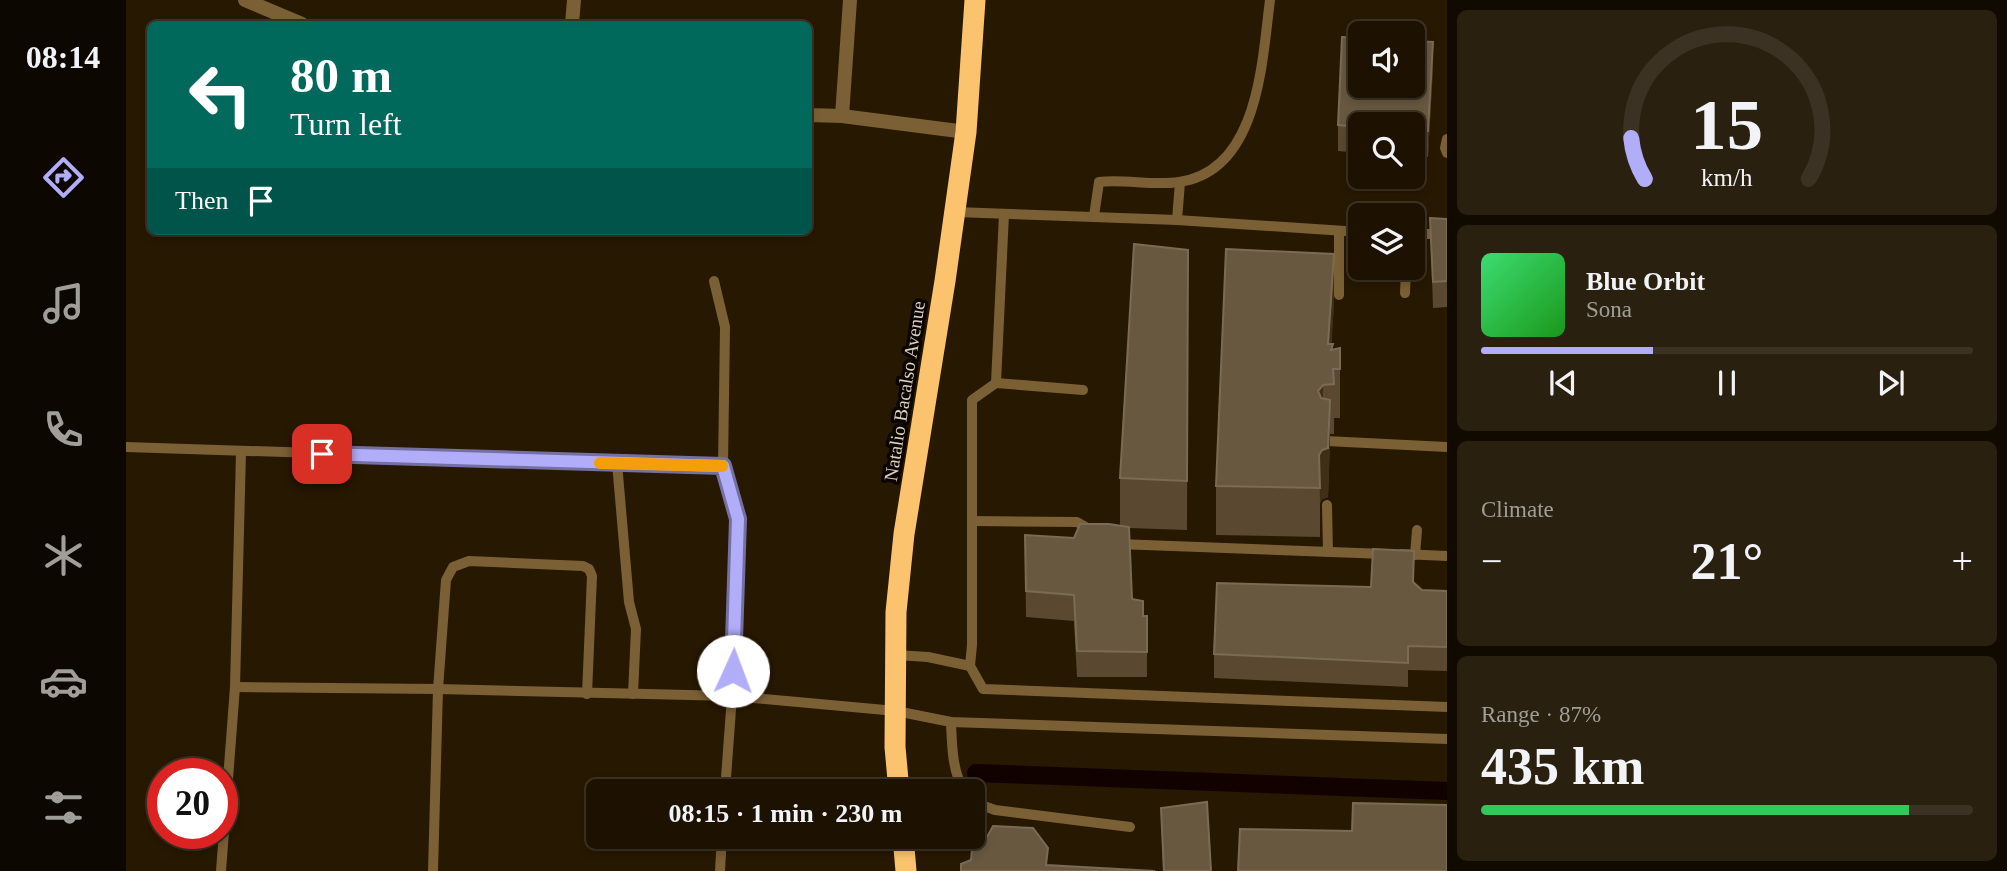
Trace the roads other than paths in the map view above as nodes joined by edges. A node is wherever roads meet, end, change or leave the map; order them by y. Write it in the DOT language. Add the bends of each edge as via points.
graph roads {
  1 [pos="245,0"];
  2 [pos="574,0"];
  3 [pos="850,0"];
  4 [pos="975,0"];
  5 [pos="1270,0"];
  6 [pos="295,21"];
  7 [pos="572,21"];
  8 [pos="812,115"];
  9 [pos="842,116"];
  10 [pos="966,132"];
  11 [pos="1447,139"];
  12 [pos="1447,153"];
  13 [pos="1180,182"];
  14 [pos="955,212"];
  15 [pos="1004,214"];
  16 [pos="1094,216"];
  17 [pos="1177,220"];
  18 [pos="1339,232"];
  19 [pos="1348,232"];
  20 [pos="1425,234"];
  21 [pos="1447,234"];
  22 [pos="1406,280"];
  23 [pos="714,281"];
  24 [pos="1405,293"];
  25 [pos="1339,295"];
  26 [pos="996,383"];
  27 [pos="1083,390"];
  28 [pos="1325,441"];
  29 [pos="126,447"];
  30 [pos="1447,447"];
  31 [pos="241,452"];
  32 [pos="617,463"];
  33 [pos="723,466"];
  34 [pos="1327,505"];
  35 [pos="973,521"];
  36 [pos="1417,530"];
  37 [pos="1328,552"];
  38 [pos="1415,555"];
  39 [pos="1447,556"];
  40 [pos="896,655"];
  41 [pos="970,666"];
  42 [pos="235,687"];
  43 [pos="438,689"];
  44 [pos="587,694"];
  45 [pos="633,694"];
  46 [pos="732,696"];
  47 [pos="1447,707"];
  48 [pos="896,711"];
  49 [pos="951,722"];
  50 [pos="1447,739"];
  51 [pos="726,779"];
  52 [pos="898,779"];
  53 [pos="957,779"];
  54 [pos="985,806"];
  55 [pos="1130,827"];
  56 [pos="721,849"];
  57 [pos="904,849"];
  58 [pos="221,871"];
  59 [pos="433,871"];
  60 [pos="720,871"];
  61 [pos="906,871"];
  1 -- 6 [label="street"];
  2 -- 7 [label="street"];
  3 -- 9 [label="street"];
  4 -- 10 [label="highway, Natalio Bacalso Avenue"];
  5 -- 13 [label="lane" via="1259,84 1245,130 1226,158 1206,173"];
  8 -- 9 [label="street"];
  9 -- 10 [label="street"];
  10 -- 14 [label="highway, Natalio Bacalso Avenue"];
  11 -- 12 [label="lane"];
  13 -- 16 [label="lane" via="1099,182"];
  13 -- 17 [label="lane"];
  14 -- 15 [label="lane"];
  14 -- 40 [label="highway, Natalio Bacalso Avenue" via="904,534"];
  15 -- 16 [label="lane"];
  15 -- 26 [label="lane"];
  16 -- 17 [label="lane"];
  17 -- 18 [label="lane"];
  18 -- 19 [label="lane"];
  18 -- 25 [label="lane"];
  20 -- 21 [label="lane"];
  22 -- 24 [label="lane"];
  23 -- 33 [label="lane" via="725,327"];
  26 -- 27 [label="lane"];
  26 -- 35 [label="lane" via="972,400"];
  28 -- 30 [label="lane"];
  29 -- 31 [label="lane"];
  31 -- 32 [label="lane"];
  31 -- 42 [label="lane"];
  32 -- 33 [label="lane"];
  32 -- 45 [label="lane" via="629,602 636,629"];
  33 -- 46 [label="lane" via="738,519"];
  34 -- 37 [label="lane"];
  35 -- 37 [label="lane" via="1077,522 1115,544"];
  35 -- 41 [label="lane"];
  36 -- 38 [label="lane"];
  37 -- 38 [label="lane"];
  38 -- 39 [label="lane"];
  40 -- 41 [label="lane"];
  40 -- 48 [label="highway, Natalio Bacalso Avenue"];
  41 -- 47 [label="lane" via="983,689"];
  42 -- 43 [label="lane"];
  42 -- 58 [label="lane"];
  43 -- 44 [label="lane"];
  43 -- 44 [label="lane" via="446,580 453,567 470,561 589,569"];
  43 -- 59 [label="lane"];
  44 -- 45 [label="lane"];
  45 -- 46 [label="lane"];
  46 -- 48 [label="lane"];
  46 -- 51 [label="lane"];
  48 -- 49 [label="lane"];
  48 -- 52 [label="highway, Natalio Bacalso Avenue"];
  49 -- 50 [label="lane"];
  49 -- 53 [label="lane"];
  54 -- 55 [label="lane"];
  56 -- 60 [label="lane"];
  57 -- 61 [label="highway"];
}
